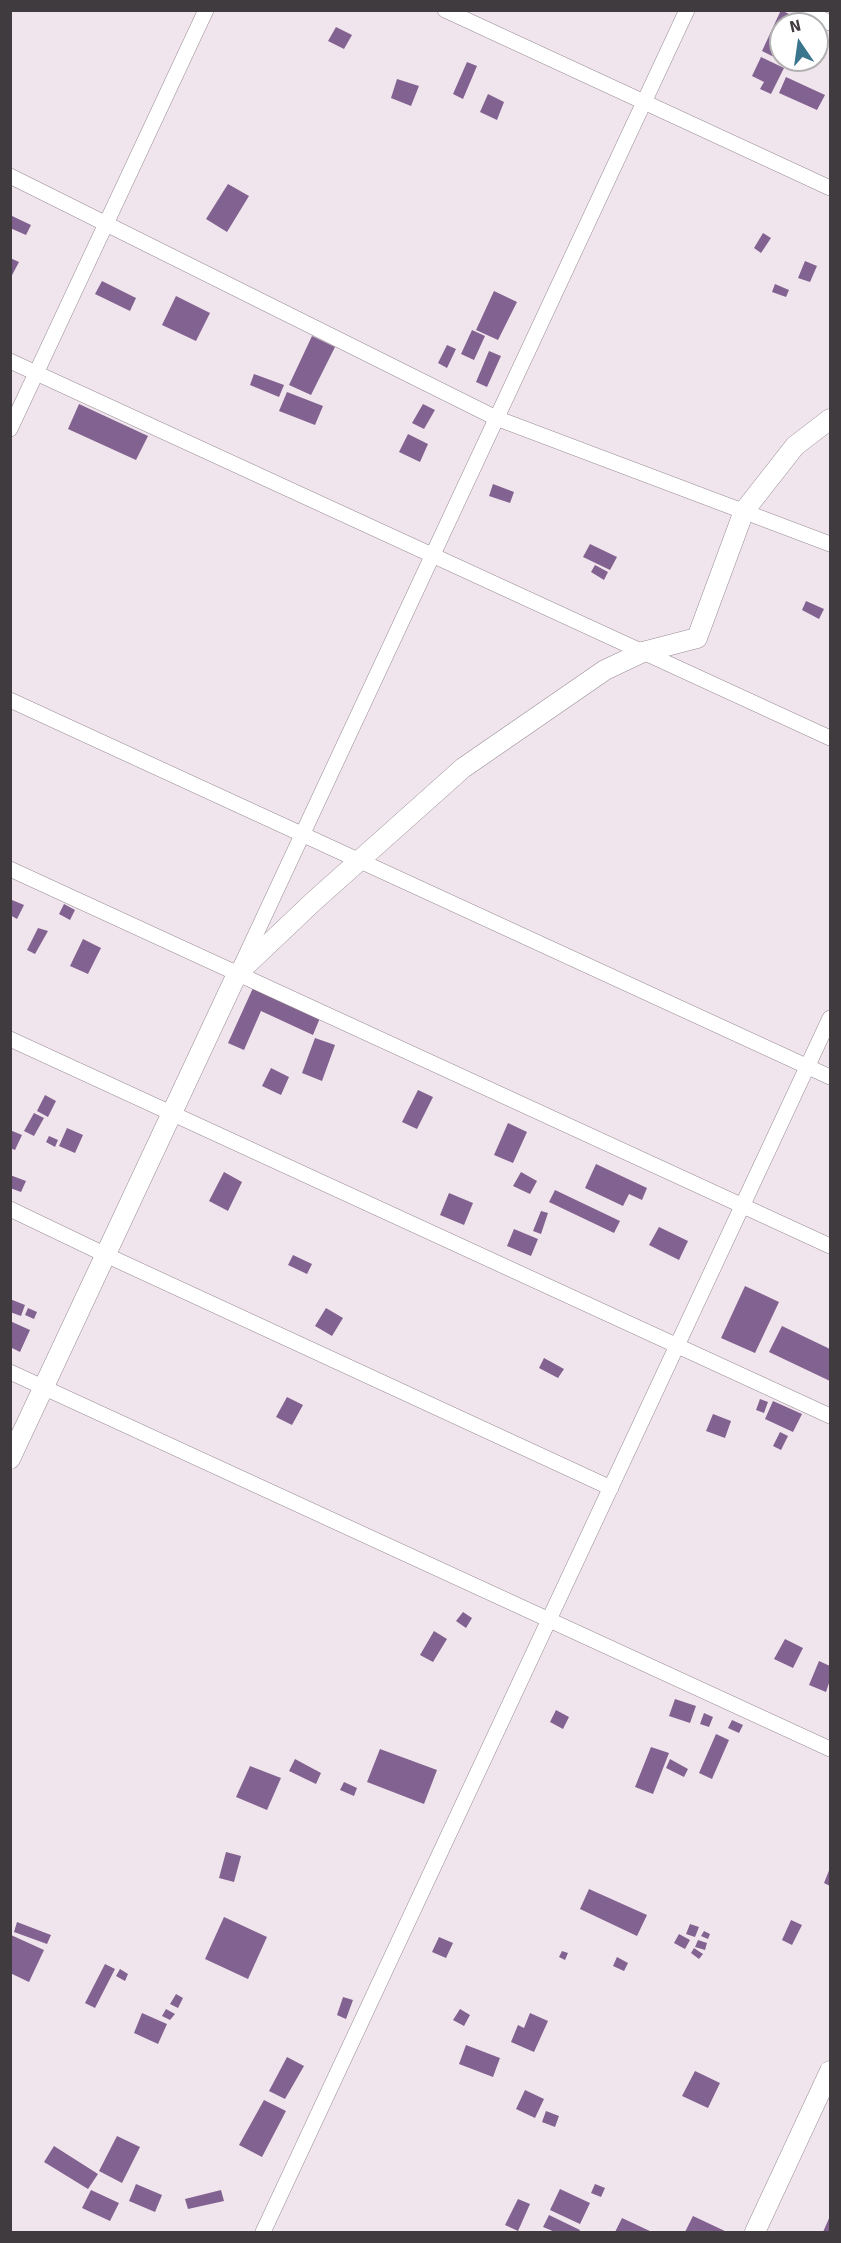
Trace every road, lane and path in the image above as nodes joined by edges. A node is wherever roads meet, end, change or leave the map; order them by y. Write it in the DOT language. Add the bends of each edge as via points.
graph roads {
  1 [pos="206,10"];
  2 [pos="445,10"];
  3 [pos="687,10"];
  4 [pos="804,10"];
  5 [pos="831,23"];
  6 [pos="644,102"];
  7 [pos="10,176"];
  8 [pos="831,188"];
  9 [pos="106,224"];
  10 [pos="10,361"];
  11 [pos="36,373"];
  12 [pos="496,418"];
  13 [pos="831,419"];
  14 [pos="10,429"];
  15 [pos="744,511"];
  16 [pos="831,544"];
  17 [pos="432,555"];
  18 [pos="643,652"];
  19 [pos="10,700"];
  20 [pos="831,738"];
  21 [pos="302,834"];
  22 [pos="359,860"];
  23 [pos="10,870"];
  24 [pos="237,974"];
  25 [pos="831,1018"];
  26 [pos="10,1039"];
  27 [pos="808,1066"];
  28 [pos="831,1077"];
  29 [pos="172,1113"];
  30 [pos="743,1206"];
  31 [pos="10,1209"];
  32 [pos="831,1246"];
  33 [pos="105,1255"];
  34 [pos="678,1345"];
  35 [pos="10,1372"];
  36 [pos="44,1388"];
  37 [pos="831,1416"];
  38 [pos="10,1459"];
  39 [pos="611,1488"];
  40 [pos="549,1620"];
  41 [pos="831,1749"];
  42 [pos="831,2072"];
  43 [pos="263,2232"];
  44 [pos="755,2232"];
  1 -- 9 [label="street"];
  2 -- 6 [label="street"];
  3 -- 6 [label="street"];
  4 -- 5 [label="street"];
  6 -- 8 [label="street"];
  6 -- 12 [label="street"];
  7 -- 9 [label="street"];
  9 -- 11 [label="street"];
  9 -- 12 [label="street"];
  10 -- 11 [label="street"];
  11 -- 14 [label="street"];
  11 -- 17 [label="street"];
  12 -- 15 [label="street"];
  12 -- 17 [label="street"];
  13 -- 15 [label="street" via="795,446"];
  15 -- 16 [label="street"];
  15 -- 18 [label="street" via="696,638"];
  17 -- 18 [label="street"];
  17 -- 21 [label="street"];
  18 -- 20 [label="street"];
  18 -- 22 [label="street" via="605,669 463,768"];
  19 -- 21 [label="street"];
  21 -- 22 [label="street"];
  21 -- 24 [label="street"];
  22 -- 24 [label="street"];
  22 -- 27 [label="street"];
  23 -- 24 [label="street"];
  24 -- 29 [label="street"];
  24 -- 30 [label="street"];
  25 -- 27 [label="street"];
  26 -- 29 [label="street"];
  27 -- 28 [label="street"];
  27 -- 30 [label="street"];
  29 -- 33 [label="street"];
  29 -- 34 [label="street"];
  30 -- 32 [label="street"];
  30 -- 34 [label="street"];
  31 -- 33 [label="street"];
  33 -- 36 [label="street"];
  33 -- 39 [label="street"];
  34 -- 37 [label="street"];
  34 -- 39 [label="street"];
  35 -- 36 [label="street"];
  36 -- 38 [label="street"];
  36 -- 40 [label="street"];
  39 -- 40 [label="street"];
  40 -- 41 [label="street"];
  40 -- 43 [label="street"];
  42 -- 44 [label="street"];
}
